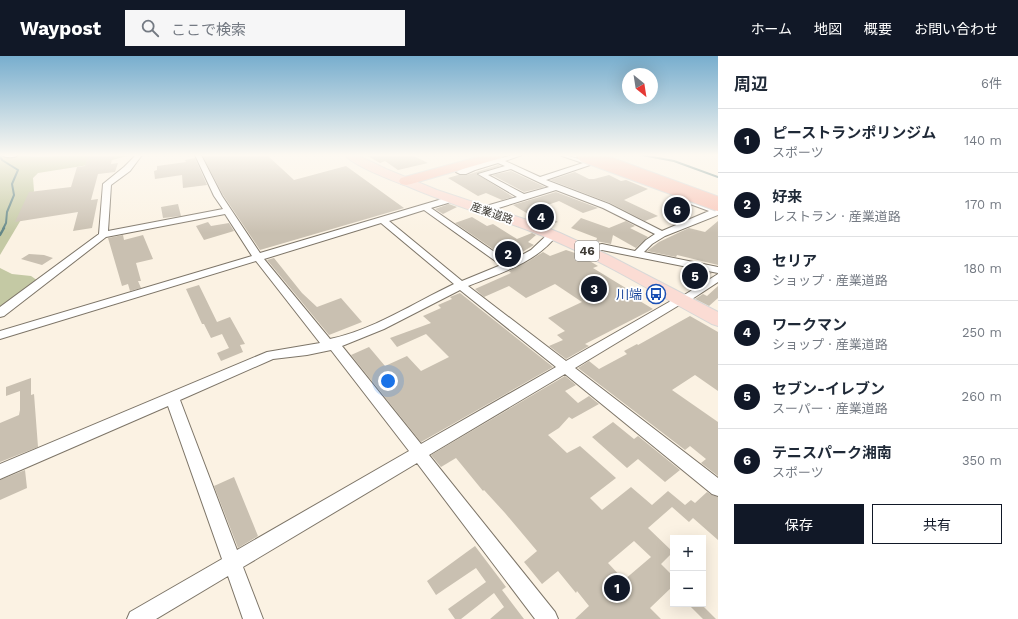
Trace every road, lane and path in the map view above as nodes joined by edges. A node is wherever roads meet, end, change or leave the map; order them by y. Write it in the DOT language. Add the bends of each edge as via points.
graph roads {
  1 [pos="110,181"];
  2 [pos="211,181"];
  3 [pos="406,181"];
  4 [pos="495,181"];
  5 [pos="545,181"];
  6 [pos="653,181"];
  7 [pos="556,187"];
  8 [pos="523,197"];
  9 [pos="449,198"];
  10 [pos="718,206"];
  11 [pos="424,207"];
  12 [pos="227,210"];
  13 [pos="485,211"];
  14 [pos="383,220"];
  15 [pos="662,234"];
  16 [pos="103,235"];
  17 [pos="552,235"];
  18 [pos="586,250"];
  19 [pos="638,253"];
  20 [pos="258,257"];
  21 [pos="507,265"];
  22 [pos="718,270"];
  23 [pos="718,277"];
  24 [pos="462,285"];
  25 [pos="681,301"];
  26 [pos="0,313"];
  27 [pos="718,320"];
  28 [pos="0,335"];
  29 [pos="331,344"];
  30 [pos="565,367"];
  31 [pos="172,397"];
  32 [pos="418,453"];
  33 [pos="0,472"];
  34 [pos="718,488"];
  35 [pos="232,562"];
  36 [pos="137,619"];
  37 [pos="253,619"];
  38 [pos="548,619"];
  1 -- 16 [label="street" via="106,184"];
  2 -- 12 [label="street"];
  3 -- 9 [label="main road, 産業道路 / 46"];
  4 -- 8 [label="street"];
  5 -- 7 [label="street"];
  6 -- 10 [label="highway, bridge"];
  7 -- 8 [label="street"];
  7 -- 15 [label="street" via="606,206"];
  8 -- 13 [label="street"];
  9 -- 11 [label="street"];
  9 -- 13 [label="main road, 産業道路 / 46"];
  10 -- 15 [label="street"];
  11 -- 14 [label="street"];
  11 -- 21 [label="street"];
  12 -- 16 [label="street"];
  12 -- 20 [label="street"];
  13 -- 17 [label="main road, 産業道路 / 46"];
  14 -- 20 [label="street"];
  14 -- 24 [label="street"];
  15 -- 19 [label="street" via="648,242"];
  16 -- 26 [label="street"];
  17 -- 18 [label="main road, 産業道路 / 46"];
  17 -- 21 [label="street" via="532,253"];
  18 -- 19 [label="street" via="602,246"];
  18 -- 25 [label="main road, 産業道路 / 46"];
  19 -- 22 [label="street"];
  20 -- 28 [label="street"];
  20 -- 29 [label="street"];
  21 -- 24 [label="street"];
  23 -- 25 [label="street"];
  24 -- 29 [label="street" via="381,326"];
  24 -- 30 [label="street"];
  25 -- 27 [label="main road, 産業道路 / 46"];
  25 -- 30 [label="street"];
  29 -- 31 [label="street" via="271,355"];
  29 -- 32 [label="street"];
  30 -- 32 [label="street"];
  30 -- 34 [label="street"];
  31 -- 33 [label="street"];
  31 -- 35 [label="street"];
  32 -- 35 [label="street"];
  32 -- 38 [label="street"];
  35 -- 36 [label="street"];
  35 -- 37 [label="street"];
}
